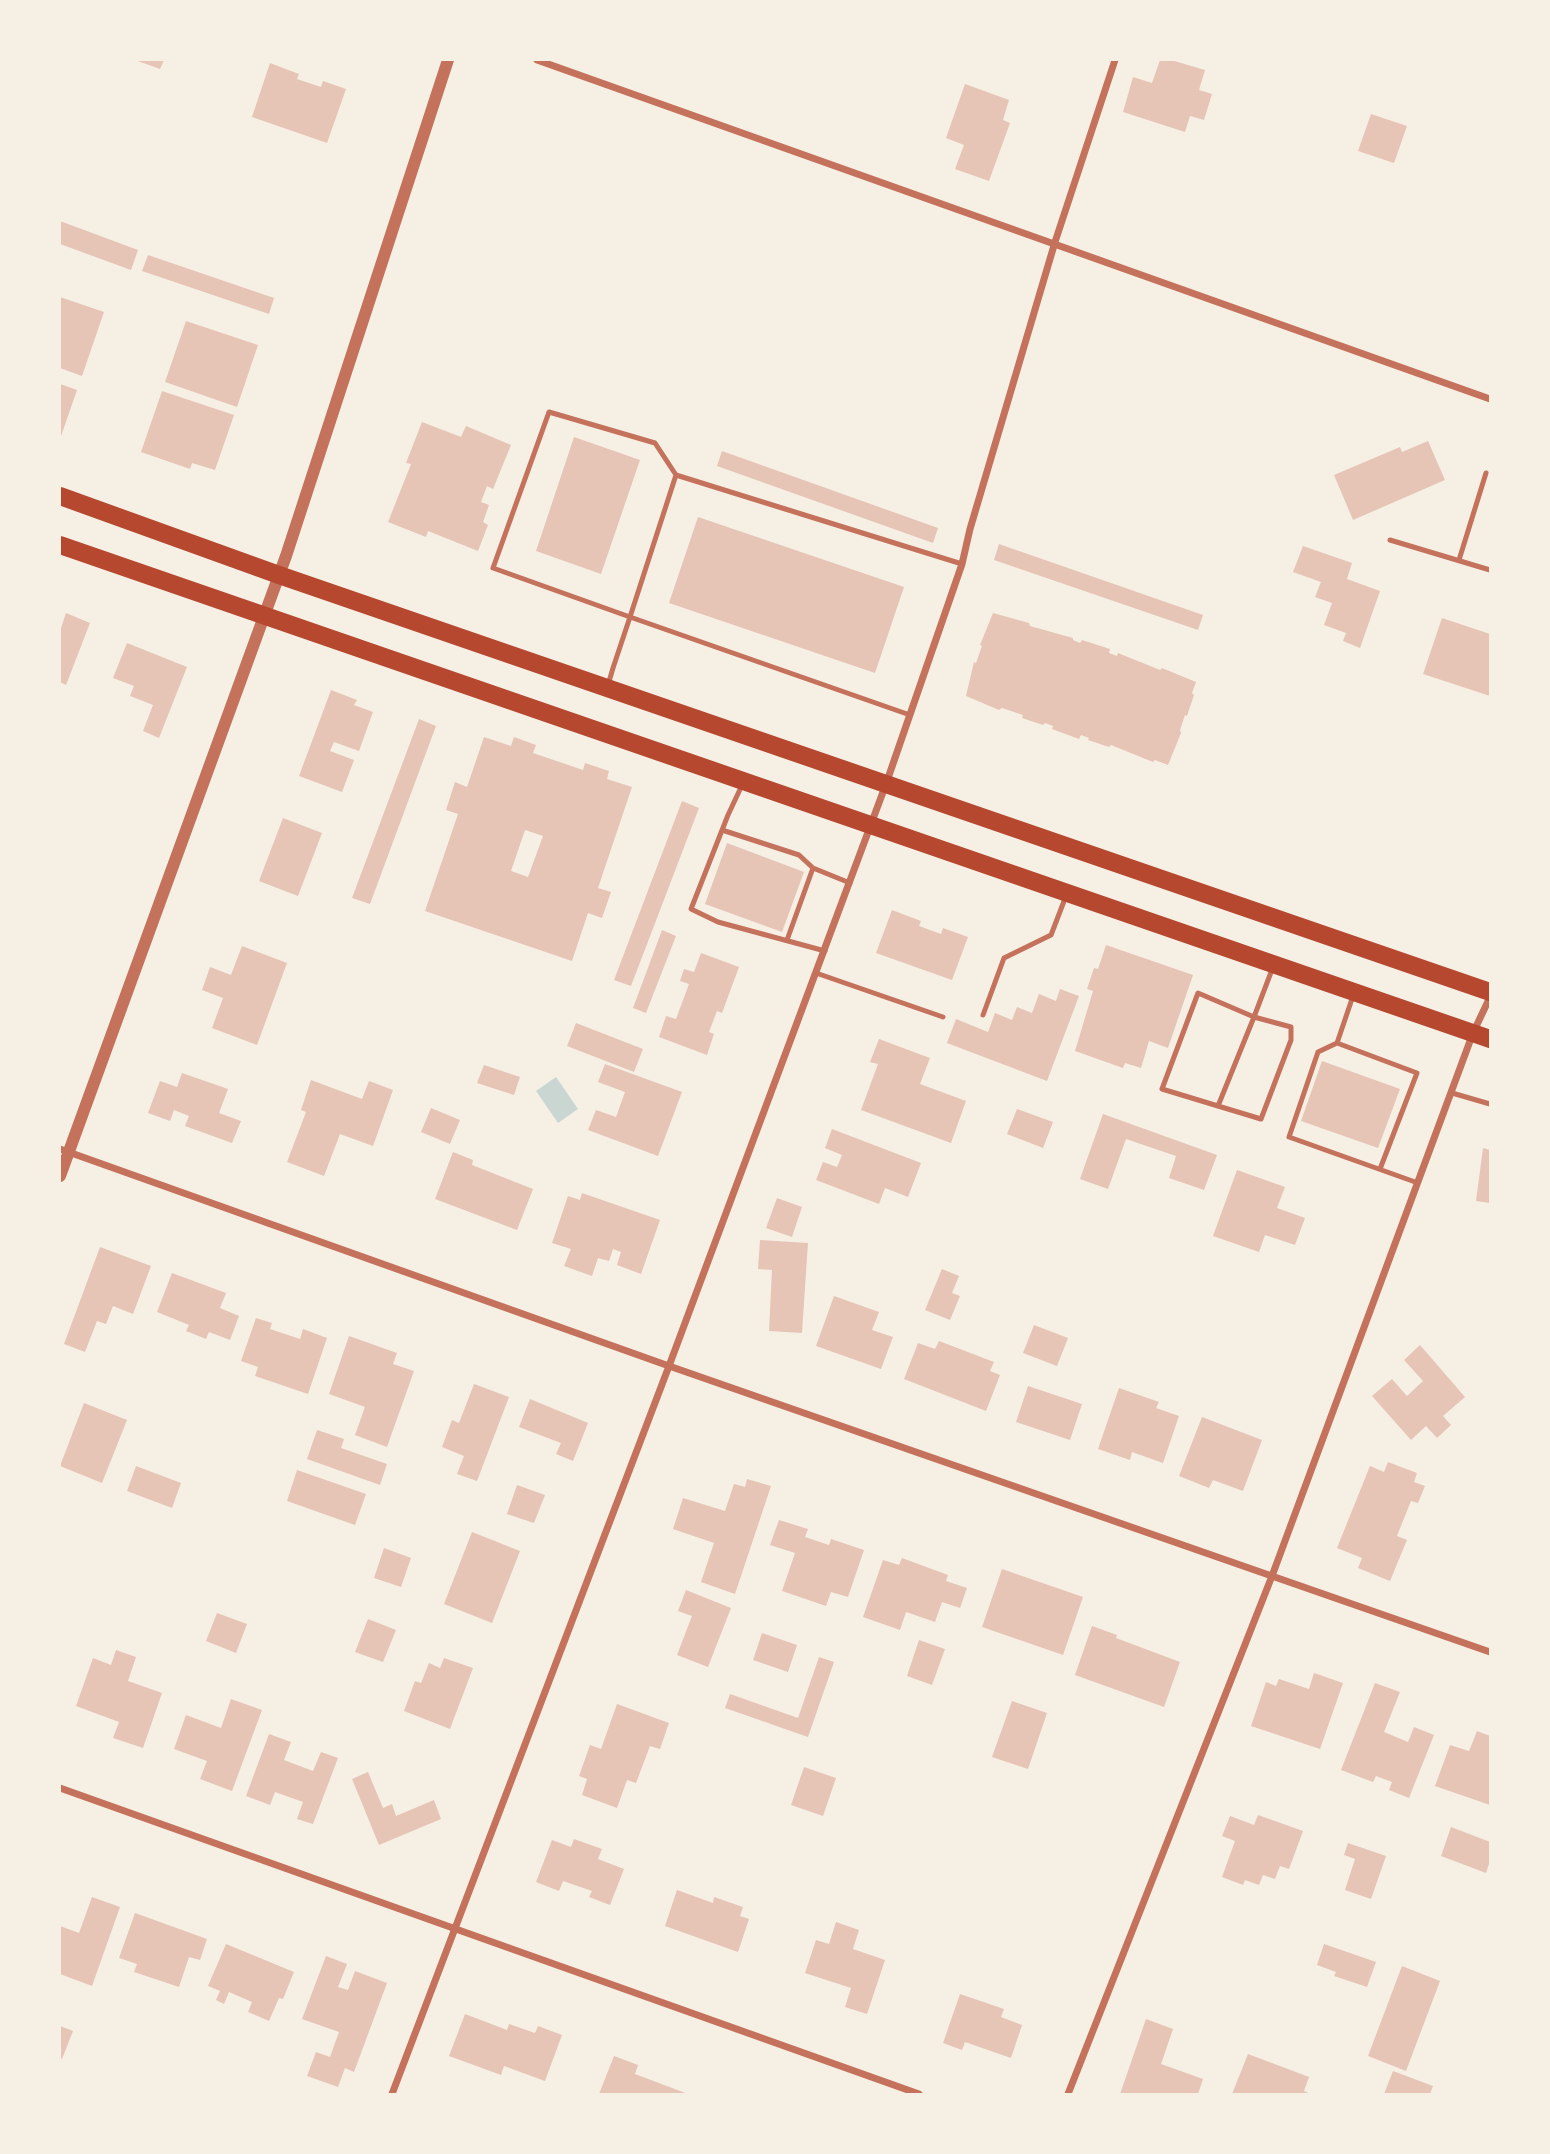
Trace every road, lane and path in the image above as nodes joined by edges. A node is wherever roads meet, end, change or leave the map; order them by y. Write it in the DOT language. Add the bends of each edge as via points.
graph roads {
  1 [pos="448,60"];
  2 [pos="537,60"];
  3 [pos="1115,60"];
  4 [pos="1055,242"];
  5 [pos="1490,399"];
  6 [pos="1486,473"];
  7 [pos="676,475"];
  8 [pos="60,496"];
  9 [pos="1390,540"];
  10 [pos="60,545"];
  11 [pos="1459,559"];
  12 [pos="962,564"];
  13 [pos="1490,570"];
  14 [pos="279,575"];
  15 [pos="265,616"];
  16 [pos="629,617"];
  17 [pos="608,688"];
  18 [pos="910,715"];
  19 [pos="744,781"];
  20 [pos="886,783"];
  21 [pos="872,825"];
  22 [pos="722,830"];
  23 [pos="813,868"];
  24 [pos="850,883"];
  25 [pos="1067,893"];
  26 [pos="788,940"];
  27 [pos="825,951"];
  28 [pos="1274,964"];
  29 [pos="816,973"];
  30 [pos="1354,992"];
  31 [pos="1490,992"];
  32 [pos="1490,998"];
  33 [pos="984,1015"];
  34 [pos="943,1017"];
  35 [pos="1254,1017"];
  36 [pos="1482,1036"];
  37 [pos="1337,1042"];
  38 [pos="1452,1093"];
  39 [pos="1490,1104"];
  40 [pos="1218,1106"];
  41 [pos="64,1150"];
  42 [pos="1380,1169"];
  43 [pos="60,1176"];
  44 [pos="1418,1183"];
  45 [pos="669,1366"];
  46 [pos="1272,1576"];
  47 [pos="1490,1652"];
  48 [pos="60,1788"];
  49 [pos="456,1928"];
  50 [pos="393,2095"];
  51 [pos="919,2095"];
  52 [pos="1068,2095"];
  1 -- 14 [label="street"];
  2 -- 4 [label="street"];
  3 -- 4 [label="street"];
  4 -- 5 [label="street"];
  4 -- 12 [label="street"];
  6 -- 11 [label="lane"];
  7 -- 12 [label="lane"];
  7 -- 16 [label="lane"];
  7 -- 16 [label="lane" via="655,443 549,412 493,568"];
  8 -- 14 [label="main road"];
  9 -- 11 [label="lane"];
  10 -- 15 [label="main road"];
  11 -- 13 [label="lane"];
  12 -- 18 [label="street"];
  14 -- 15 [label="street"];
  14 -- 17 [label="main road"];
  15 -- 19 [label="main road"];
  15 -- 41 [label="street"];
  16 -- 17 [label="lane"];
  16 -- 18 [label="lane"];
  17 -- 20 [label="main road"];
  18 -- 20 [label="street"];
  19 -- 21 [label="main road"];
  19 -- 22 [label="lane"];
  20 -- 21 [label="street"];
  20 -- 31 [label="main road"];
  21 -- 24 [label="street"];
  21 -- 25 [label="main road"];
  22 -- 23 [label="lane" via="799,855"];
  22 -- 26 [label="lane" via="691,909 719,922"];
  23 -- 24 [label="lane"];
  23 -- 26 [label="lane"];
  24 -- 27 [label="street"];
  25 -- 28 [label="main road"];
  25 -- 33 [label="lane" via="1051,935 1004,958"];
  26 -- 27 [label="lane"];
  27 -- 29 [label="street"];
  28 -- 30 [label="main road"];
  28 -- 35 [label="lane"];
  29 -- 34 [label="lane"];
  29 -- 45 [label="street"];
  30 -- 36 [label="main road"];
  30 -- 37 [label="lane"];
  32 -- 36 [label="street"];
  35 -- 40 [label="lane"];
  35 -- 40 [label="lane" via="1291,1027 1291,1040 1261,1119"];
  35 -- 40 [label="lane" via="1198,993 1162,1089"];
  36 -- 38 [label="street"];
  37 -- 42 [label="lane" via="1417,1073"];
  37 -- 42 [label="lane" via="1318,1052 1289,1137"];
  38 -- 39 [label="lane"];
  38 -- 44 [label="street"];
  41 -- 43 [label="street"];
  41 -- 45 [label="street"];
  42 -- 44 [label="lane"];
  44 -- 46 [label="street"];
  45 -- 46 [label="street"];
  45 -- 49 [label="street"];
  46 -- 47 [label="street"];
  46 -- 52 [label="street"];
  48 -- 49 [label="street"];
  49 -- 50 [label="street"];
  49 -- 51 [label="street"];
}
